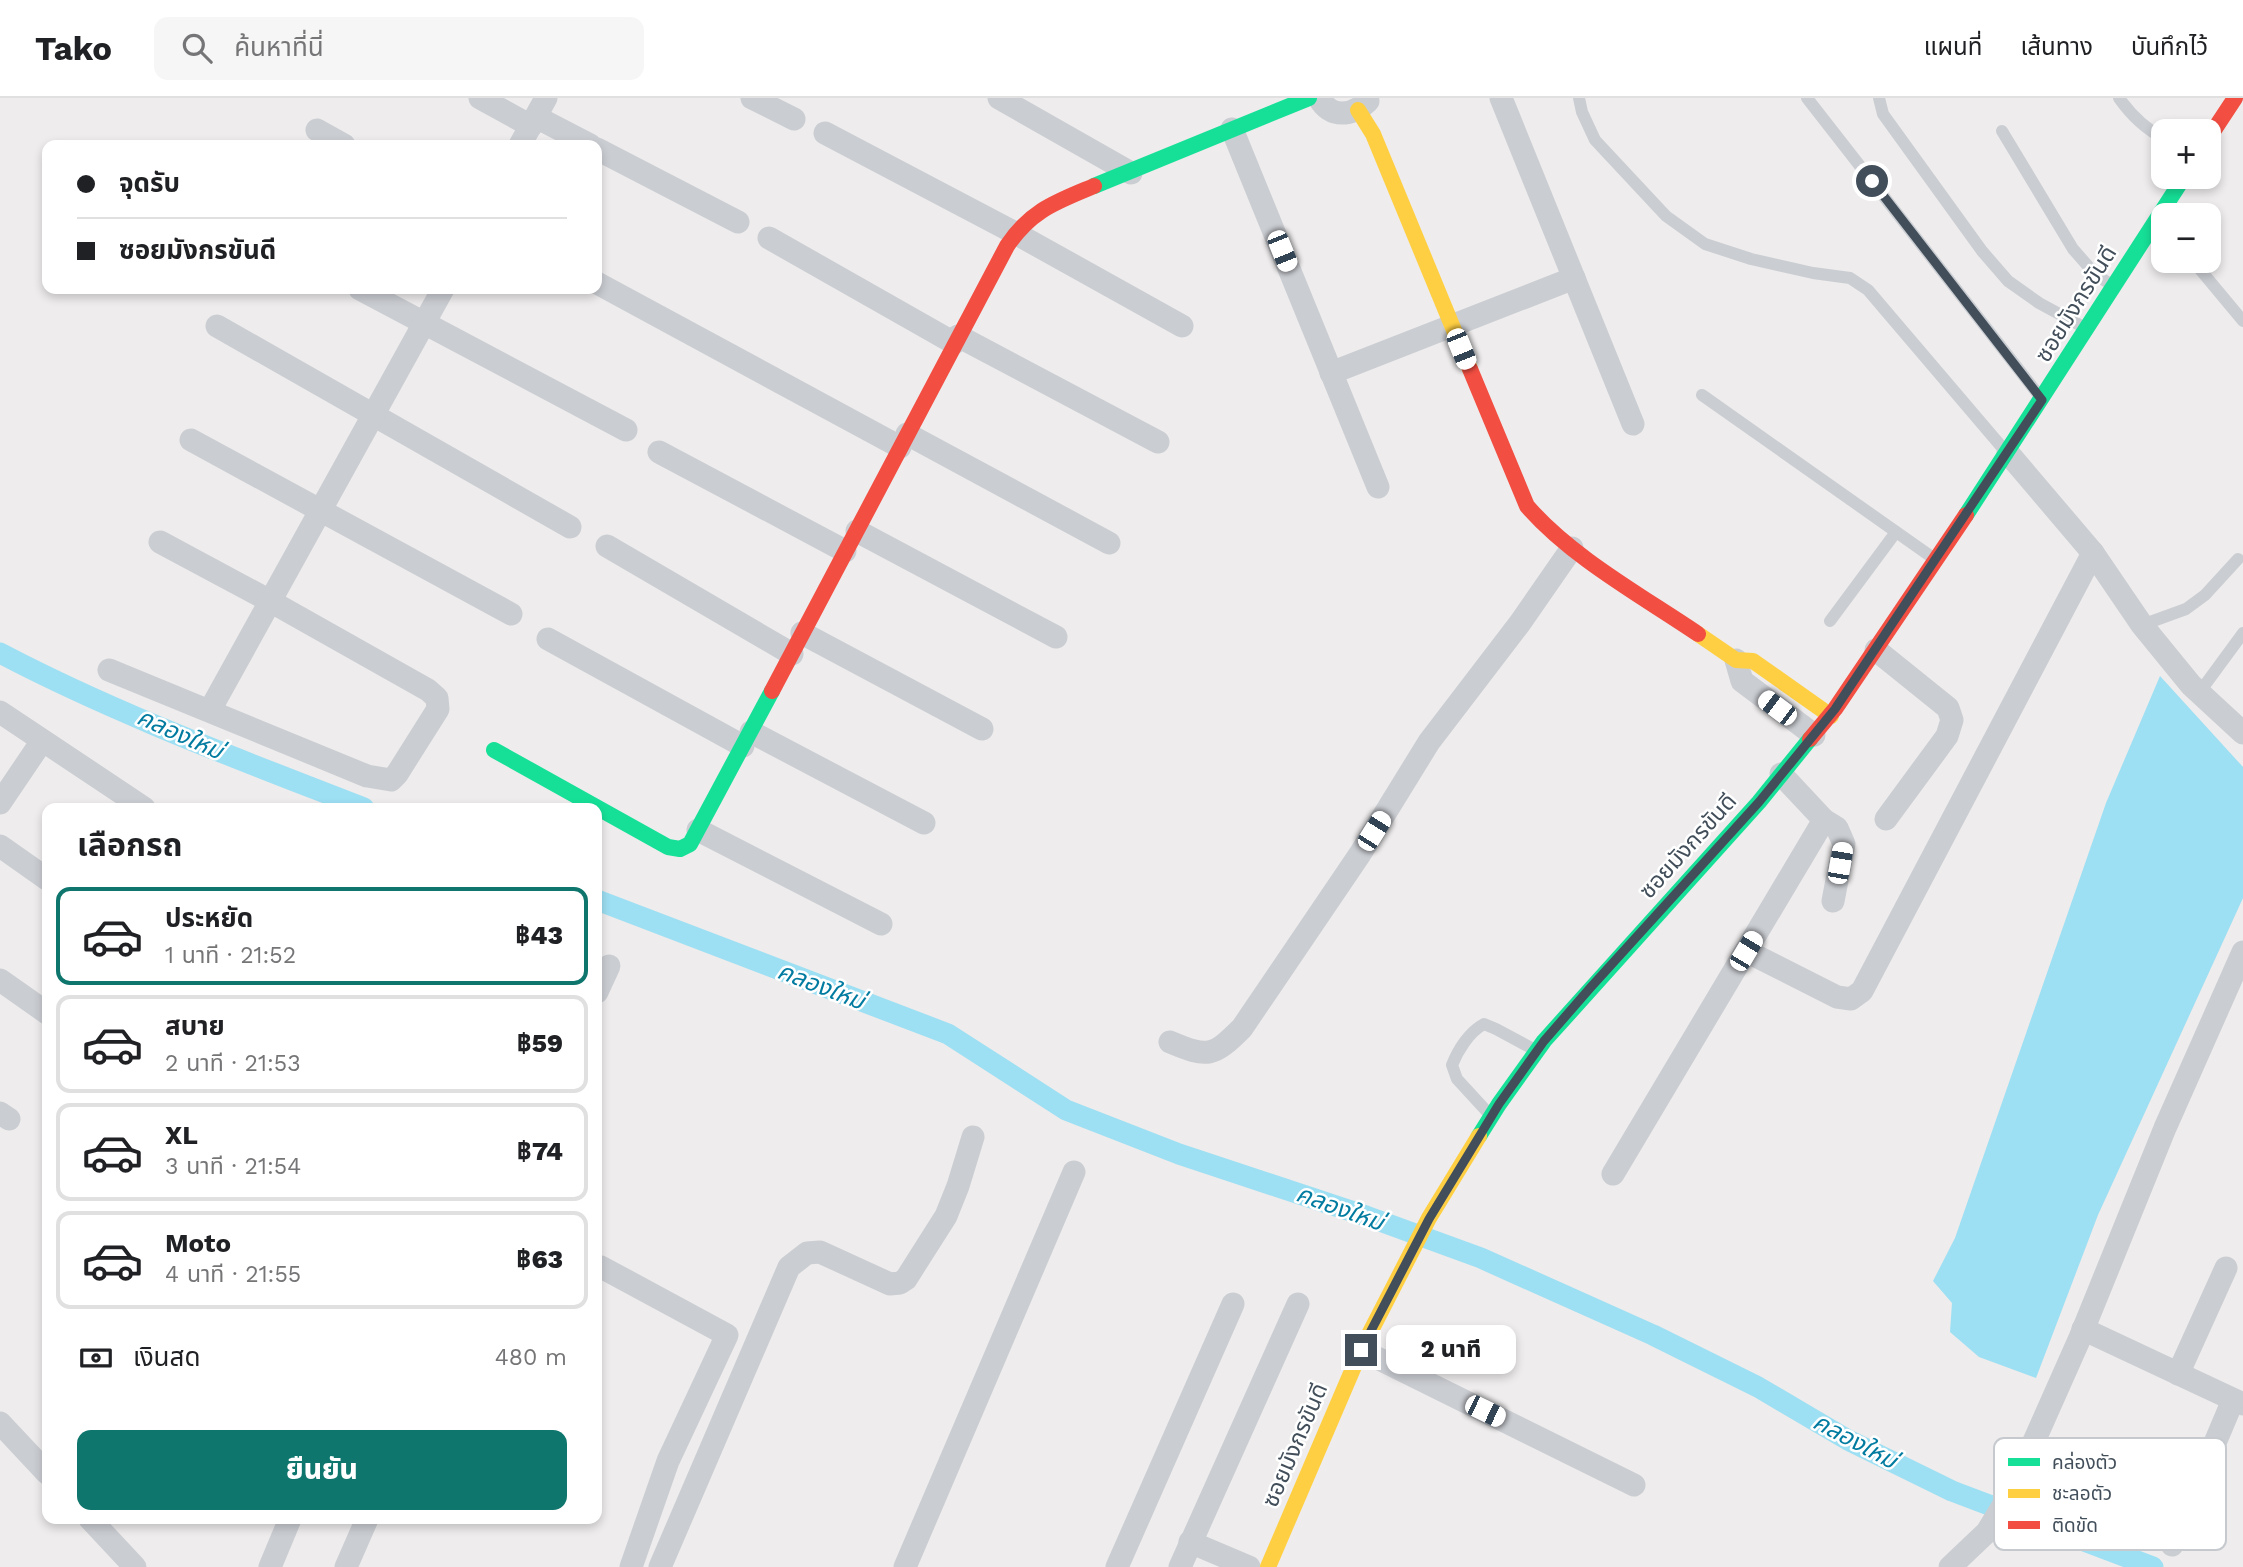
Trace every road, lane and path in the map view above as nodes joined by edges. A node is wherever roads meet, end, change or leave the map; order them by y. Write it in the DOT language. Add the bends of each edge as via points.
graph roads {
  1 [pos="480,98"];
  2 [pos="752,98"];
  3 [pos="999,98"];
  4 [pos="1309,98"];
  5 [pos="1318,98"];
  6 [pos="1501,98"];
  7 [pos="1579,98"];
  8 [pos="1807,98"];
  9 [pos="1879,98"];
  10 [pos="2119,98"];
  11 [pos="2235,98"];
  12 [pos="1363,104"];
  13 [pos="794,119"];
  14 [pos="2221,119"];
  15 [pos="533,122"];
  16 [pos="1232,129"];
  17 [pos="317,130"];
  18 [pos="2002,131"];
  19 [pos="2151,131"];
  20 [pos="825,133"];
  21 [pos="335,140"];
  22 [pos="578,140"];
  23 [pos="602,152"];
  24 [pos="1131,173"];
  25 [pos="738,222"];
  26 [pos="1015,233"];
  27 [pos="2151,235"];
  28 [pos="769,239"];
  29 [pos="2203,273"];
  30 [pos="1574,278"];
  31 [pos="602,287"];
  32 [pos="2115,287"];
  33 [pos="369,294"];
  34 [pos="440,294"];
  35 [pos="2243,321"];
  36 [pos="424,324"];
  37 [pos="217,326"];
  38 [pos="1182,326"];
  39 [pos="1452,326"];
  40 [pos="2087,329"];
  41 [pos="956,340"];
  42 [pos="1331,373"];
  43 [pos="1702,395"];
  44 [pos="2042,400"];
  45 [pos="373,413"];
  46 [pos="1633,424"];
  47 [pos="626,430"];
  48 [pos="191,440"];
  49 [pos="903,440"];
  50 [pos="1158,442"];
  51 [pos="659,452"];
  52 [pos="2008,453"];
  53 [pos="1378,487"];
  54 [pos="319,509"];
  55 [pos="570,527"];
  56 [pos="857,531"];
  57 [pos="1896,532"];
  58 [pos="160,542"];
  59 [pos="1109,543"];
  60 [pos="607,546"];
  61 [pos="1572,548"];
  62 [pos="845,551"];
  63 [pos="2093,553"];
  64 [pos="2238,559"];
  65 [pos="1936,560"];
  66 [pos="270,601"];
  67 [pos="511,614"];
  68 [pos="1830,621"];
  69 [pos="2142,625"];
  70 [pos="2243,633"];
  71 [pos="1056,637"];
  72 [pos="548,639"];
  73 [pos="797,643"];
  74 [pos="1876,650"];
  75 [pos="1736,660"];
  76 [pos="109,670"];
  77 [pos="2199,693"];
  78 [pos="210,710"];
  79 [pos="0,712"];
  80 [pos="1830,716"];
  81 [pos="982,729"];
  82 [pos="2243,733"];
  83 [pos="1814,736"];
  84 [pos="747,739"];
  85 [pos="43,741"];
  86 [pos="494,750"];
  87 [pos="1782,774"];
  88 [pos="0,803"];
  89 [pos="136,803"];
  90 [pos="589,803"];
  91 [pos="602,810"];
  92 [pos="1824,820"];
  93 [pos="1886,820"];
  94 [pos="925,823"];
  95 [pos="698,831"];
  96 [pos="0,846"];
  97 [pos="42,875"];
  98 [pos="1833,901"];
  99 [pos="881,924"];
  100 [pos="1746,951"];
  101 [pos="2243,952"];
  102 [pos="608,967"];
  103 [pos="0,980"];
  104 [pos="602,981"];
  105 [pos="42,1009"];
  106 [pos="1170,1042"];
  107 [pos="1537,1051"];
  108 [pos="1491,1117"];
  109 [pos="973,1137"];
  110 [pos="1074,1172"];
  111 [pos="1613,1174"];
  112 [pos="602,1268"];
  113 [pos="2226,1268"];
  114 [pos="1233,1304"];
  115 [pos="1298,1304"];
  116 [pos="2083,1329"];
  117 [pos="1361,1350"];
  118 [pos="2178,1374"];
  119 [pos="2238,1402"];
  120 [pos="0,1423"];
  121 [pos="2035,1438"];
  122 [pos="2221,1438"];
  123 [pos="42,1468"];
  124 [pos="1634,1485"];
  125 [pos="1994,1521"];
  126 [pos="95,1524"];
  127 [pos="288,1524"];
  128 [pos="365,1524"];
  129 [pos="1190,1542"];
  130 [pos="135,1567"];
  131 [pos="270,1567"];
  132 [pos="346,1567"];
  133 [pos="631,1567"];
  134 [pos="660,1567"];
  135 [pos="905,1567"];
  136 [pos="1117,1567"];
  137 [pos="1180,1567"];
  138 [pos="1249,1567"];
  139 [pos="1268,1567"];
  140 [pos="1950,1567"];
  1 -- 15 [label="street"];
  2 -- 13 [label="street"];
  3 -- 24 [label="street"];
  4 -- 16 [label="street"];
  5 -- 12 [label="street" via="1333,112 1346,114"];
  6 -- 30 [label="street"];
  7 -- 52 [label="lane" via="1595,140 1667,216 1705,244 1751,259 1850,278 1868,290"];
  8 -- 44 [label="lane"];
  9 -- 40 [label="lane" via="1883,114 2008,281"];
  10 -- 19 [label="lane"];
  11 -- 14 [label="street"];
  12 -- 39 [label="street"];
  15 -- 22 [label="street"];
  16 -- 24 [label="street"];
  16 -- 42 [label="street"];
  17 -- 21 [label="street"];
  18 -- 32 [label="lane" via="2073,249 2095,274"];
  20 -- 26 [label="street"];
  23 -- 25 [label="street"];
  24 -- 26 [label="street" via="1048,205"];
  26 -- 38 [label="street"];
  26 -- 41 [label="street"];
  27 -- 32 [label="street, ซอยมังกรขันดี"];
  28 -- 41 [label="street"];
  29 -- 35 [label="lane"];
  30 -- 39 [label="street"];
  30 -- 46 [label="street"];
  31 -- 49 [label="street"];
  32 -- 40 [label="street, ซอยมังกรขันดี"];
  33 -- 36 [label="street"];
  34 -- 36 [label="street"];
  36 -- 45 [label="street"];
  36 -- 47 [label="street"];
  37 -- 45 [label="street"];
  39 -- 42 [label="street"];
  39 -- 61 [label="street" via="1527,506"];
  40 -- 44 [label="street, ซอยมังกรขันดี"];
  41 -- 49 [label="street"];
  41 -- 50 [label="street"];
  42 -- 53 [label="street"];
  43 -- 57 [label="lane"];
  44 -- 52 [label="street, ซอยมังกรขันดี"];
  45 -- 54 [label="street"];
  45 -- 55 [label="street"];
  48 -- 54 [label="street"];
  49 -- 56 [label="street"];
  49 -- 59 [label="street"];
  51 -- 62 [label="street"];
  52 -- 63 [label="street"];
  52 -- 65 [label="street, ซอยมังกรขันดี"];
  54 -- 66 [label="street"];
  54 -- 67 [label="street"];
  56 -- 62 [label="street"];
  56 -- 71 [label="street"];
  57 -- 65 [label="lane"];
  57 -- 68 [label="lane"];
  58 -- 66 [label="street"];
  60 -- 73 [label="street"];
  61 -- 75 [label="street"];
  61 -- 106 [label="street" via="1429,742 1360,854 1242,1028 1222,1048 1206,1054"];
  62 -- 73 [label="street"];
  63 -- 69 [label="street"];
  63 -- 100 [label="street" via="1862,992 1851,999 1836,998"];
  64 -- 69 [label="lane" via="2186,609"];
  65 -- 74 [label="street, ซอยมังกรขันดี"];
  66 -- 78 [label="street"];
  66 -- 78 [label="street" via="428,690 437,698 438,709 391,780 368,776"];
  69 -- 77 [label="street"];
  70 -- 77 [label="lane"];
  72 -- 84 [label="street"];
  73 -- 81 [label="street"];
  73 -- 84 [label="street"];
  74 -- 80 [label="street, ซอยมังกรขันดี"];
  74 -- 93 [label="street" via="1948,708 1952,720 1947,736"];
  75 -- 80 [label="street" via="1753,661"];
  75 -- 83 [label="street" via="1742,681"];
  76 -- 78 [label="street"];
  77 -- 82 [label="street"];
  79 -- 85 [label="street"];
  80 -- 83 [label="street, ซอยมังกรขันดี"];
  83 -- 87 [label="street, ซอยมังกรขันดี"];
  84 -- 94 [label="street"];
  84 -- 95 [label="street"];
  85 -- 88 [label="street"];
  85 -- 89 [label="street"];
  86 -- 90 [label="street"];
  87 -- 92 [label="street"];
  87 -- 107 [label="street, ซอยมังกรขันดี"];
  91 -- 95 [label="street" via="668,847 680,849 690,844"];
  92 -- 98 [label="street" via="1837,828 1844,844"];
  92 -- 100 [label="street"];
  95 -- 99 [label="street"];
  96 -- 97 [label="street"];
  100 -- 111 [label="street"];
  101 -- 116 [label="street"];
  102 -- 104 [label="street"];
  103 -- 105 [label="street"];
  107 -- 108 [label="street, ซอยมังกรขันดี"];
  107 -- 108 [label="lane" via="1484,1024 1456,1054 1452,1065 1457,1079"];
  108 -- 117 [label="street, ซอยมังกรขันดี" via="1429,1219"];
  109 -- 134 [label="street" via="946,1216 906,1279 890,1284 820,1252 807,1253 789,1267"];
  110 -- 135 [label="street"];
  112 -- 133 [label="street" via="727,1335 668,1461"];
  113 -- 118 [label="street"];
  114 -- 136 [label="street"];
  115 -- 129 [label="street"];
  116 -- 118 [label="street"];
  116 -- 121 [label="street"];
  117 -- 124 [label="street"];
  117 -- 139 [label="street, ซอยมังกรขันดี"];
  118 -- 119 [label="street"];
  119 -- 122 [label="street"];
  120 -- 123 [label="street"];
  125 -- 140 [label="street"];
  126 -- 130 [label="street"];
  127 -- 131 [label="street"];
  128 -- 132 [label="street"];
  129 -- 137 [label="street"];
  129 -- 138 [label="street"];
}
